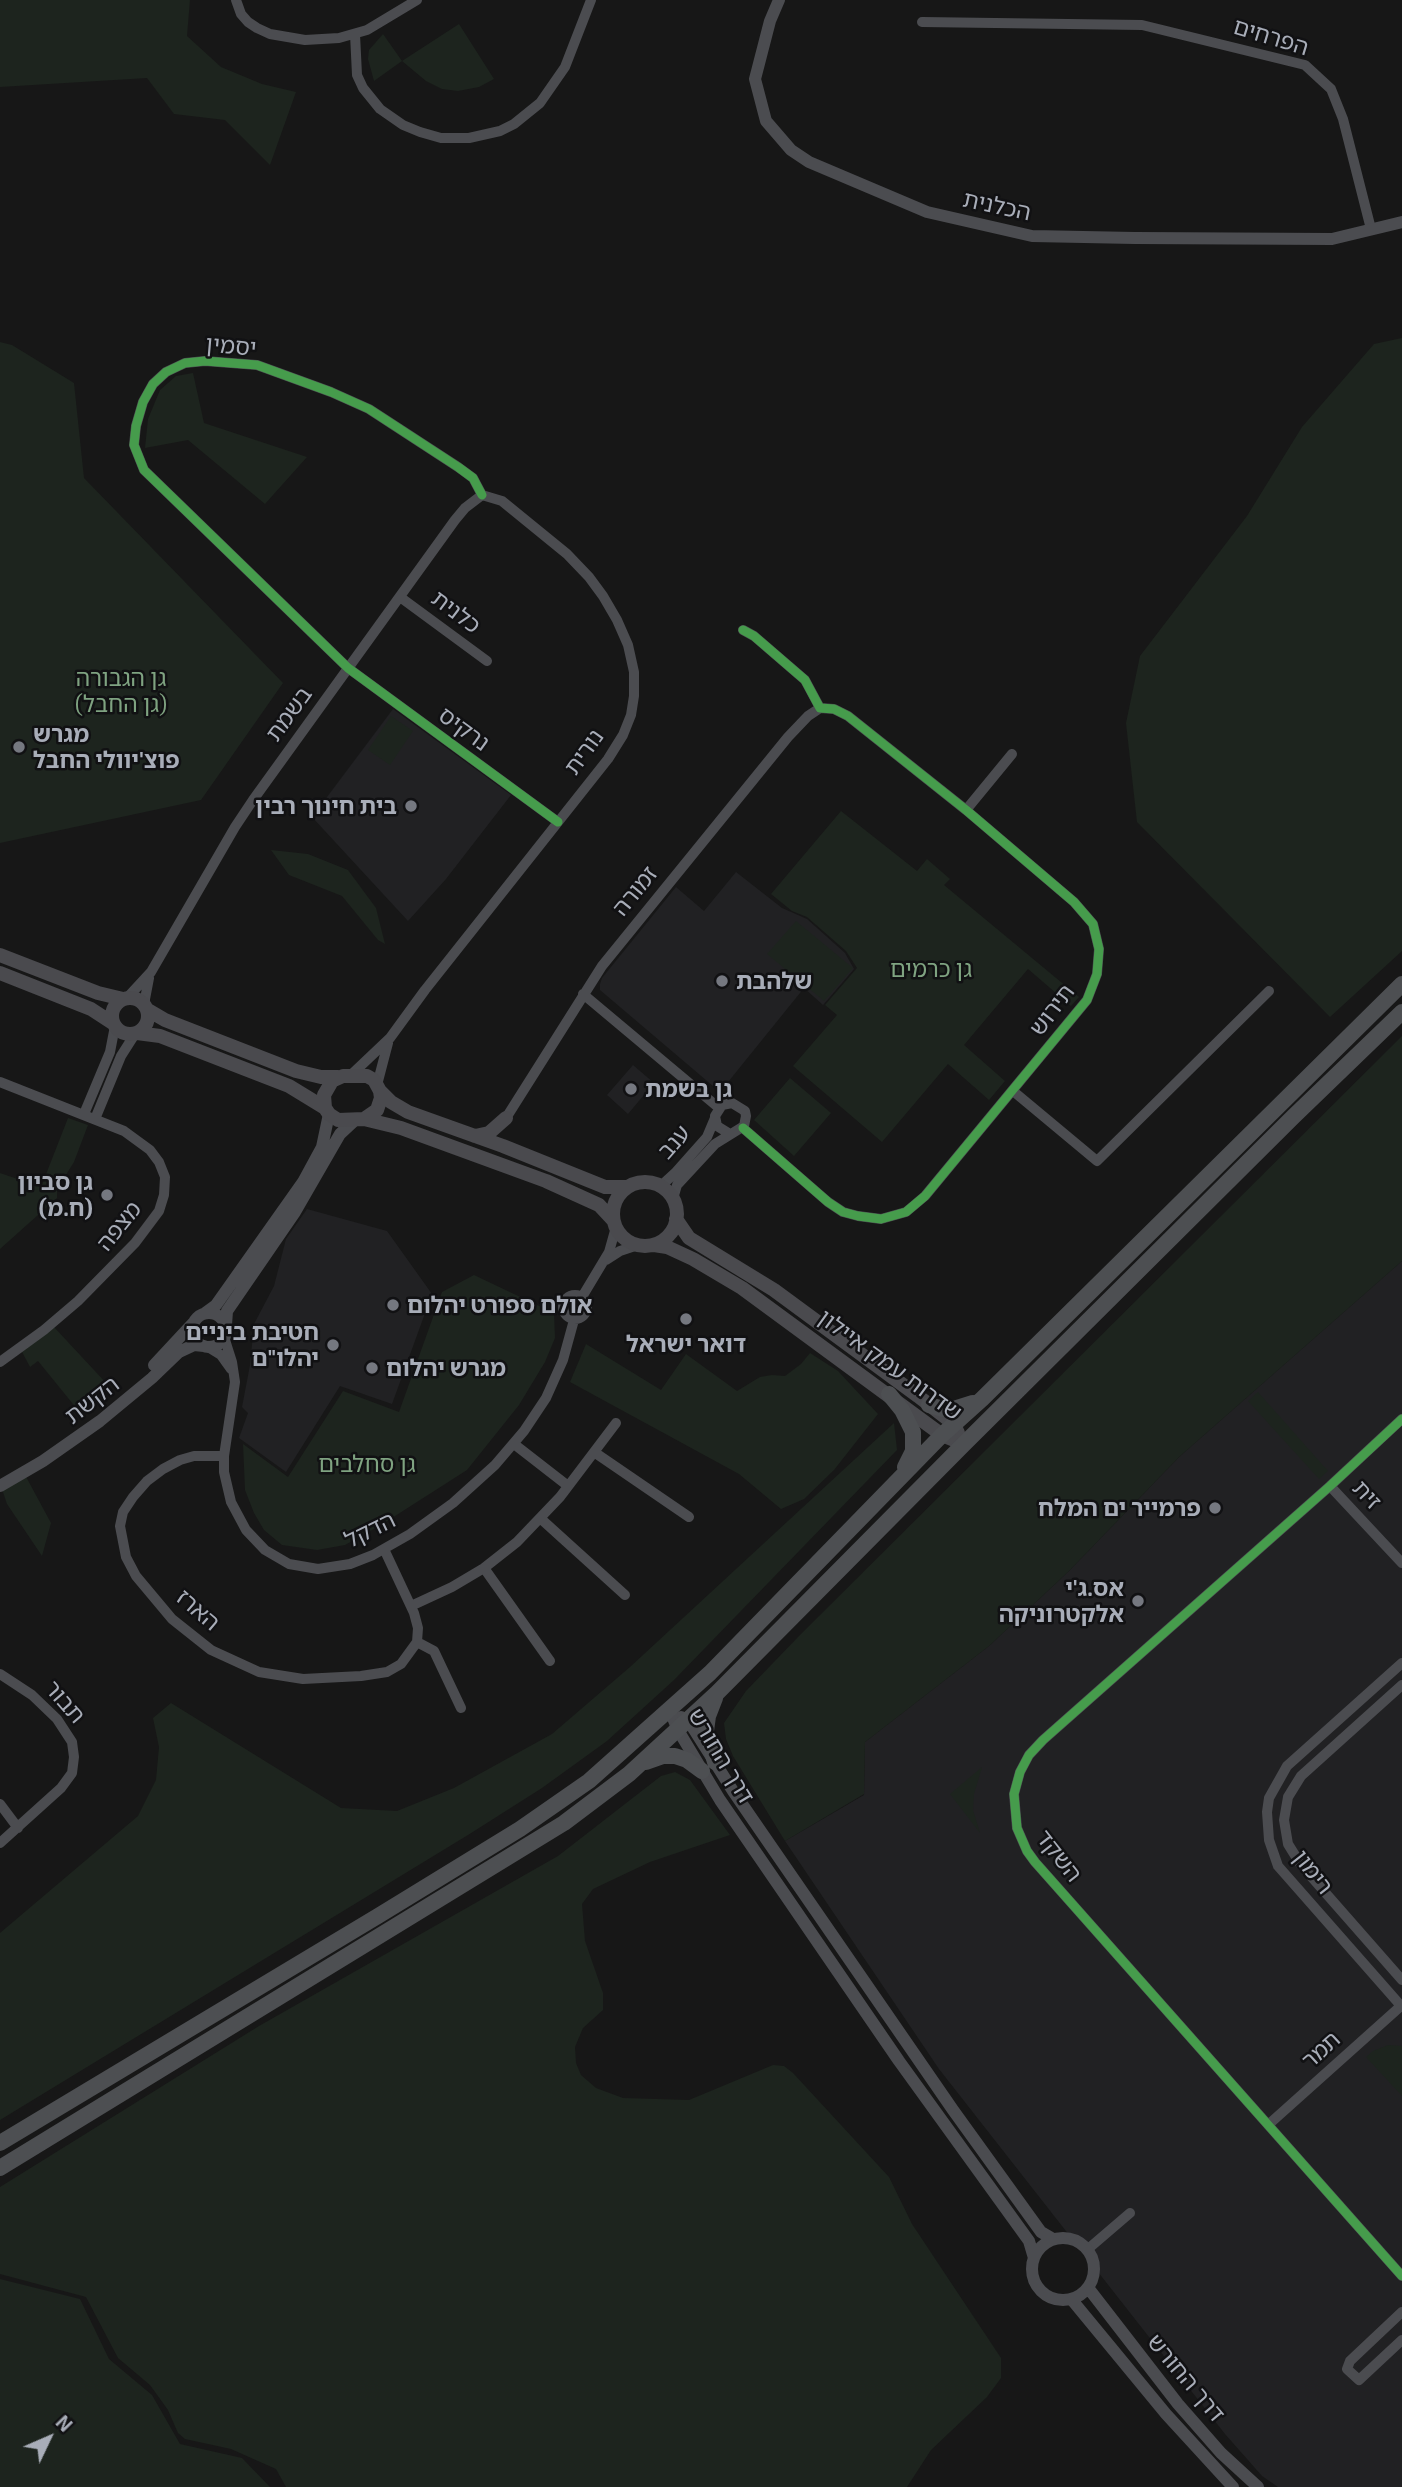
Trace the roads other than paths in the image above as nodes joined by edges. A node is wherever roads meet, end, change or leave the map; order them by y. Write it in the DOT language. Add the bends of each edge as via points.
graph roads {
  1 [pos="236,0"];
  2 [pos="417,0"];
  3 [pos="592,0"];
  4 [pos="779,0"];
  5 [pos="922,22"];
  6 [pos="355,34"];
  7 [pos="1402,222"];
  8 [pos="1371,229"];
  9 [pos="482,495"];
  10 [pos="400,597"];
  11 [pos="743,630"];
  12 [pos="486,662"];
  13 [pos="348,668"];
  14 [pos="820,708"];
  15 [pos="1012,754"];
  16 [pos="966,810"];
  17 [pos="558,822"];
  18 [pos="0,955"];
  19 [pos="151,972"];
  20 [pos="0,973"];
  21 [pos="1402,984"];
  22 [pos="1269,991"];
  23 [pos="583,994"];
  24 [pos="125,999"];
  25 [pos="147,1008"];
  26 [pos="1402,1012"];
  27 [pos="114,1025"];
  28 [pos="136,1034"];
  29 [pos="390,1038"];
  30 [pos="345,1076"];
  31 [pos="0,1082"];
  32 [pos="378,1088"];
  33 [pos="1013,1091"];
  34 [pos="327,1111"];
  35 [pos="717,1112"];
  36 [pos="90,1117"];
  37 [pos="506,1118"];
  38 [pos="359,1119"];
  39 [pos="743,1128"];
  40 [pos="730,1134"];
  41 [pos="472,1136"];
  42 [pos="510,1149"];
  43 [pos="653,1184"];
  44 [pos="627,1188"];
  45 [pos="673,1199"];
  46 [pos="676,1219"];
  47 [pos="615,1223"];
  48 [pos="638,1245"];
  49 [pos="654,1245"];
  50 [pos="604,1262"];
  51 [pos="582,1297"];
  52 [pos="199,1318"];
  53 [pos="574,1320"];
  54 [pos="226,1328"];
  55 [pos="206,1346"];
  56 [pos="0,1362"];
  57 [pos="234,1374"];
  58 [pos="889,1394"];
  59 [pos="982,1399"];
  60 [pos="929,1405"];
  61 [pos="1402,1419"];
  62 [pos="616,1423"];
  63 [pos="948,1430"];
  64 [pos="514,1444"];
  65 [pos="964,1444"];
  66 [pos="594,1452"];
  67 [pos="224,1456"];
  68 [pos="0,1477"];
  69 [pos="901,1477"];
  70 [pos="0,1486"];
  71 [pos="568,1486"];
  72 [pos="1330,1486"];
  73 [pos="689,1517"];
  74 [pos="540,1518"];
  75 [pos="384,1549"];
  76 [pos="1402,1563"];
  77 [pos="484,1568"];
  78 [pos="625,1595"];
  79 [pos="411,1606"];
  80 [pos="417,1642"];
  81 [pos="550,1661"];
  82 [pos="1402,1663"];
  83 [pos="0,1674"];
  84 [pos="1402,1685"];
  85 [pos="717,1692"];
  86 [pos="461,1708"];
  87 [pos="670,1711"];
  88 [pos="683,1725"];
  89 [pos="638,1766"];
  90 [pos="708,1767"];
  91 [pos="0,1804"];
  92 [pos="18,1828"];
  93 [pos="0,1843"];
  94 [pos="1402,1980"];
  95 [pos="1402,2006"];
  96 [pos="1268,2125"];
  97 [pos="0,2143"];
  98 [pos="0,2168"];
  99 [pos="1130,2213"];
  100 [pos="1053,2239"];
  101 [pos="1088,2249"];
  102 [pos="1034,2258"];
  103 [pos="1402,2276"];
  104 [pos="1088,2289"];
  105 [pos="1072,2300"];
  106 [pos="1402,2312"];
  107 [pos="1402,2340"];
  108 [pos="1233,2487"];
  109 [pos="1258,2487"];
  1 -- 6 [label="street" via="248,22 270,34 305,40"];
  2 -- 6 [label="street"];
  3 -- 6 [label="street" via="565,67 540,103 500,131 469,138 420,132 380,109 357,75"];
  4 -- 8 [label="street, הכלנית" via="755,79 766,121 791,150 809,162 927,212 1032,236 1332,239"];
  5 -- 8 [label="street, הפרחים" via="1142,25 1305,65 1331,89"];
  7 -- 8 [label="street, הכלנית"];
  9 -- 10 [label="street, בשמת" via="454,520"];
  9 -- 13 [label="street, יסמין" via="473,478 369,409 286,374 257,365 205,361 185,363 153,384 143,402 134,445 144,470"];
  9 -- 17 [label="street, נורית" via="502,501 567,554 603,596 628,645 634,672 631,715 623,736"];
  10 -- 12 [label="street, כלנית"];
  10 -- 13 [label="street, בשמת"];
  11 -- 14 [label="street" via="805,680"];
  13 -- 17 [label="street, נרקיס"];
  13 -- 19 [label="street, בשמת" via="235,827"];
  14 -- 16 [label="street, תירוש" via="848,716"];
  14 -- 23 [label="street, זמורה" via="788,737"];
  15 -- 16 [label="street"];
  16 -- 33 [label="street, תירוש" via="1074,902 1093,924 1098,942 1097,974 1087,1000"];
  17 -- 29 [label="street, נורית"];
  18 -- 24 [label="main road"];
  19 -- 24 [label="street, בשמת"];
  19 -- 25 [label="street, בשמת"];
  20 -- 27 [label="main road" via="91,1009"];
  21 -- 59 [label="main road"];
  22 -- 33 [label="street" via="1097,1161"];
  23 -- 35 [label="street"];
  23 -- 37 [label="street, זמורה"];
  24 -- 25 [label="main road" via="136,998"];
  24 -- 27 [label="main road" via="114,1007"];
  25 -- 28 [label="main road" via="148,1022"];
  25 -- 30 [label="main road" via="165,1020 296,1071"];
  26 -- 65 [label="main road"];
  27 -- 28 [label="main road" via="124,1034"];
  27 -- 36 [label="street"];
  28 -- 34 [label="main road" via="170,1040 289,1086"];
  28 -- 36 [label="street"];
  29 -- 30 [label="street, נורית"];
  29 -- 32 [label="street, נורית"];
  30 -- 32 [label="main road" via="367,1076"];
  30 -- 34 [label="main road" via="327,1087"];
  31 -- 36 [label="street, מצפה"];
  32 -- 38 [label="main road" via="377,1110"];
  32 -- 41 [label="main road" via="408,1112"];
  33 -- 39 [label="street, תירוש" via="925,1196 905,1212 881,1219 852,1214 828,1202"];
  34 -- 38 [label="main road" via="338,1120"];
  34 -- 52 [label="street, הקשת" via="322,1147 298,1190 216,1305"];
  35 -- 39 [label="street" via="727,1103 742,1107 746,1116"];
  35 -- 40 [label="street" via="717,1126"];
  35 -- 43 [label="street, ענב" via="699,1148 667,1181"];
  36 -- 56 [label="street, מצפה" via="137,1139 159,1162 165,1177 159,1211 78,1301"];
  37 -- 41 [label="main road" via="489,1133"];
  37 -- 42 [label="main road" via="503,1136"];
  38 -- 47 [label="main road" via="401,1128 546,1181 599,1205"];
  38 -- 54 [label="street" via="340,1134 295,1212 227,1311"];
  39 -- 40 [label="street"];
  40 -- 45 [label="street, ענב" via="682,1180"];
  41 -- 42 [label="main road"];
  42 -- 44 [label="main road" via="605,1187"];
  43 -- 44 [label="main road" via="642,1182"];
  43 -- 45 [label="main road"];
  44 -- 47 [label="main road" via="615,1202"];
  45 -- 46 [label="main road"];
  46 -- 49 [label="main road" via="668,1235"];
  46 -- 60 [label="main road, שדרות עמק איילון" via="690,1238 774,1290"];
  47 -- 48 [label="main road" via="627,1240"];
  47 -- 50 [label="street"];
  48 -- 49 [label="main road"];
  48 -- 50 [label="street"];
  49 -- 58 [label="main road, שדרות עמק איילון" via="693,1259 742,1288"];
  50 -- 51 [label="street"];
  51 -- 53 [label="street" via="588,1310"];
  51 -- 53 [label="street" via="573,1295 564,1303 566,1315"];
  52 -- 54 [label="street" via="219,1316"];
  52 -- 55 [label="street" via="192,1332"];
  52 -- 68 [label="street, הקשת" via="117,1397"];
  53 -- 64 [label="street, הדקל" via="555,1378"];
  54 -- 55 [label="street" via="219,1343"];
  54 -- 57 [label="street, הדקל"];
  55 -- 57 [label="street" via="221,1355"];
  55 -- 70 [label="street, הקשת" via="194,1345 179,1352 91,1428"];
  57 -- 67 [label="street, הדקל"];
  58 -- 63 [label="main road, שדרות עמק איילון"];
  58 -- 69 [label="main road" via="913,1432 913,1451"];
  59 -- 60 [label="main road" via="954,1409"];
  59 -- 63 [label="main road"];
  60 -- 63 [label="main road, שדרות עמק איילון"];
  61 -- 72 [label="street, השקד"];
  62 -- 66 [label="street"];
  63 -- 65 [label="main road, שדרות עמק איילון"];
  63 -- 69 [label="main road"];
  64 -- 71 [label="street"];
  64 -- 75 [label="street, הדקל" via="453,1503"];
  65 -- 85 [label="main road"];
  66 -- 71 [label="street"];
  66 -- 73 [label="street"];
  67 -- 75 [label="street, הדקל" via="227,1487 237,1516 254,1540 276,1558 304,1567 335,1567"];
  67 -- 80 [label="street, הארז" via="194,1456 163,1469 147,1481 123,1512 120,1526 126,1557 172,1619 192,1637 236,1663 303,1679 387,1672 401,1664"];
  69 -- 87 [label="main road"];
  71 -- 74 [label="street"];
  72 -- 76 [label="street, זית"];
  72 -- 96 [label="street, השקד" via="1042,1740 1029,1755 1014,1790 1017,1828 1035,1861"];
  74 -- 77 [label="street"];
  74 -- 78 [label="street"];
  75 -- 79 [label="street"];
  77 -- 79 [label="street"];
  77 -- 81 [label="street"];
  79 -- 80 [label="street"];
  80 -- 86 [label="street" via="434,1651"];
  82 -- 95 [label="street, רימון" via="1287,1766 1269,1798 1267,1812 1269,1840 1278,1866"];
  83 -- 92 [label="street, תבור" via="57,1719 72,1742 74,1757 72,1773 61,1788"];
  84 -- 94 [label="street, רימון" via="1301,1776 1288,1797 1284,1820 1288,1844 1300,1865"];
  85 -- 88 [label="main road"];
  85 -- 90 [label="main road" via="706,1731"];
  87 -- 88 [label="street, דרך החורש"];
  87 -- 97 [label="main road" via="589,1781 520,1829"];
  88 -- 89 [label="main road"];
  88 -- 90 [label="street, דרך החורש"];
  89 -- 90 [label="main road" via="675,1756"];
  89 -- 98 [label="main road" via="564,1823"];
  90 -- 100 [label="street, דרך החורש" via="1041,2232"];
  90 -- 102 [label="street, דרך החורש" via="899,2061 1029,2241"];
  91 -- 92 [label="street"];
  92 -- 93 [label="street"];
  95 -- 96 [label="street, תמר"];
  96 -- 103 [label="street, השקד"];
  99 -- 101 [label="street"];
  100 -- 101 [label="street" via="1072,2238"];
  100 -- 102 [label="street"];
  101 -- 104 [label="street" via="1095,2269"];
  102 -- 105 [label="street" via="1037,2286 1052,2299"];
  104 -- 105 [label="street"];
  104 -- 109 [label="street, דרך החורש" via="1178,2404"];
  105 -- 108 [label="street, דרך החורש"];
  106 -- 107 [label="street" via="1347,2369 1359,2380"];
}
